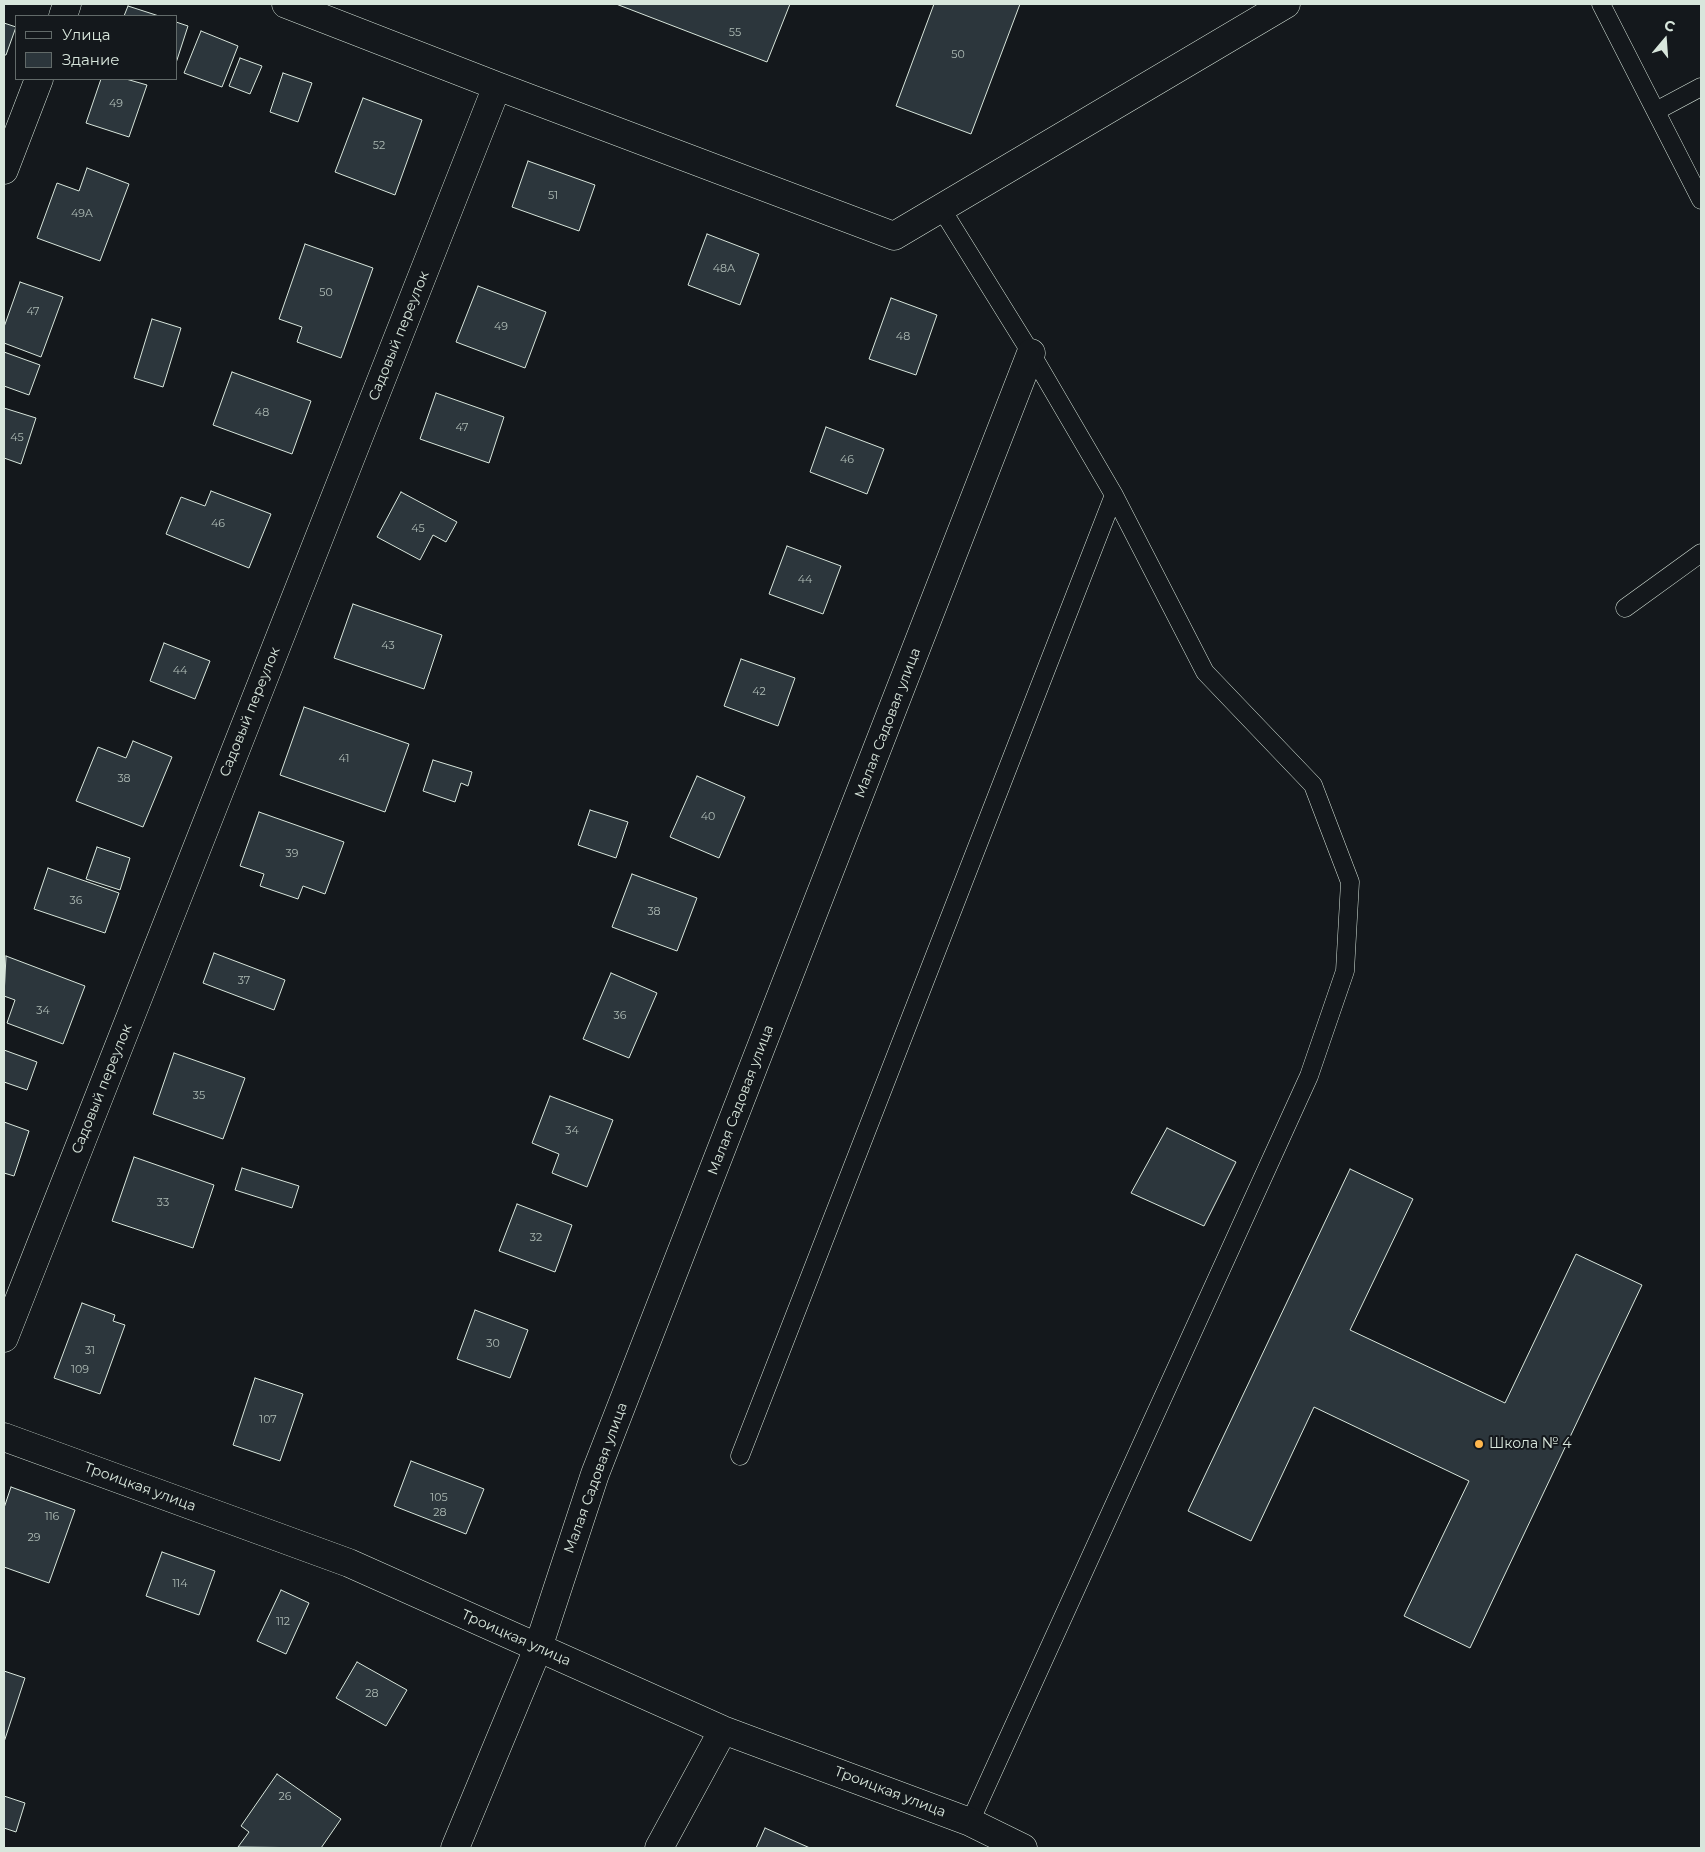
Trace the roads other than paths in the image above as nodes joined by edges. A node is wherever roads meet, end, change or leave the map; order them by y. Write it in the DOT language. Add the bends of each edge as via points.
graph roads {
  1 [pos="286,4"];
  2 [pos="1286,4"];
  3 [pos="1601,4"];
  4 [pos="39,80"];
  5 [pos="497,86"];
  6 [pos="1701,87"];
  7 [pos="1656,111"];
  8 [pos="4,170"];
  9 [pos="1701,200"];
  10 [pos="941,208"];
  11 [pos="1032,353"];
  12 [pos="1114,495"];
  13 [pos="1701,553"];
  14 [pos="1625,608"];
  15 [pos="4,1338"];
  16 [pos="4,1437"];
  17 [pos="740,1456"];
  18 [pos="538,1648"];
  19 [pos="723,1730"];
  20 [pos="970,1822"];
  21 [pos="455,1848"];
  22 [pos="659,1848"];
  23 [pos="1023,1848"];
  1 -- 5 [label="street"];
  2 -- 10 [label="street"];
  3 -- 7 [label="lane"];
  4 -- 8 [label="street"];
  5 -- 10 [label="street" via="894,236"];
  5 -- 15 [label="street, Садовый переулок"];
  6 -- 7 [label="lane"];
  7 -- 9 [label="lane"];
  10 -- 11 [label="lane"];
  11 -- 12 [label="lane"];
  11 -- 18 [label="street, Малая Садовая улица" via="595,1474"];
  12 -- 17 [label="lane"];
  12 -- 20 [label="lane" via="1205,672 1313,785 1350,882 1345,971 1309,1076"];
  13 -- 14 [label="lane"];
  16 -- 18 [label="street, Троицкая улица" via="349,1563"];
  18 -- 19 [label="street, Троицкая улица"];
  18 -- 21 [label="street, Малая Садовая улица"];
  19 -- 20 [label="street, Троицкая улица"];
  19 -- 22 [label="street"];
  20 -- 23 [label="street, Троицкая улица"];
}
